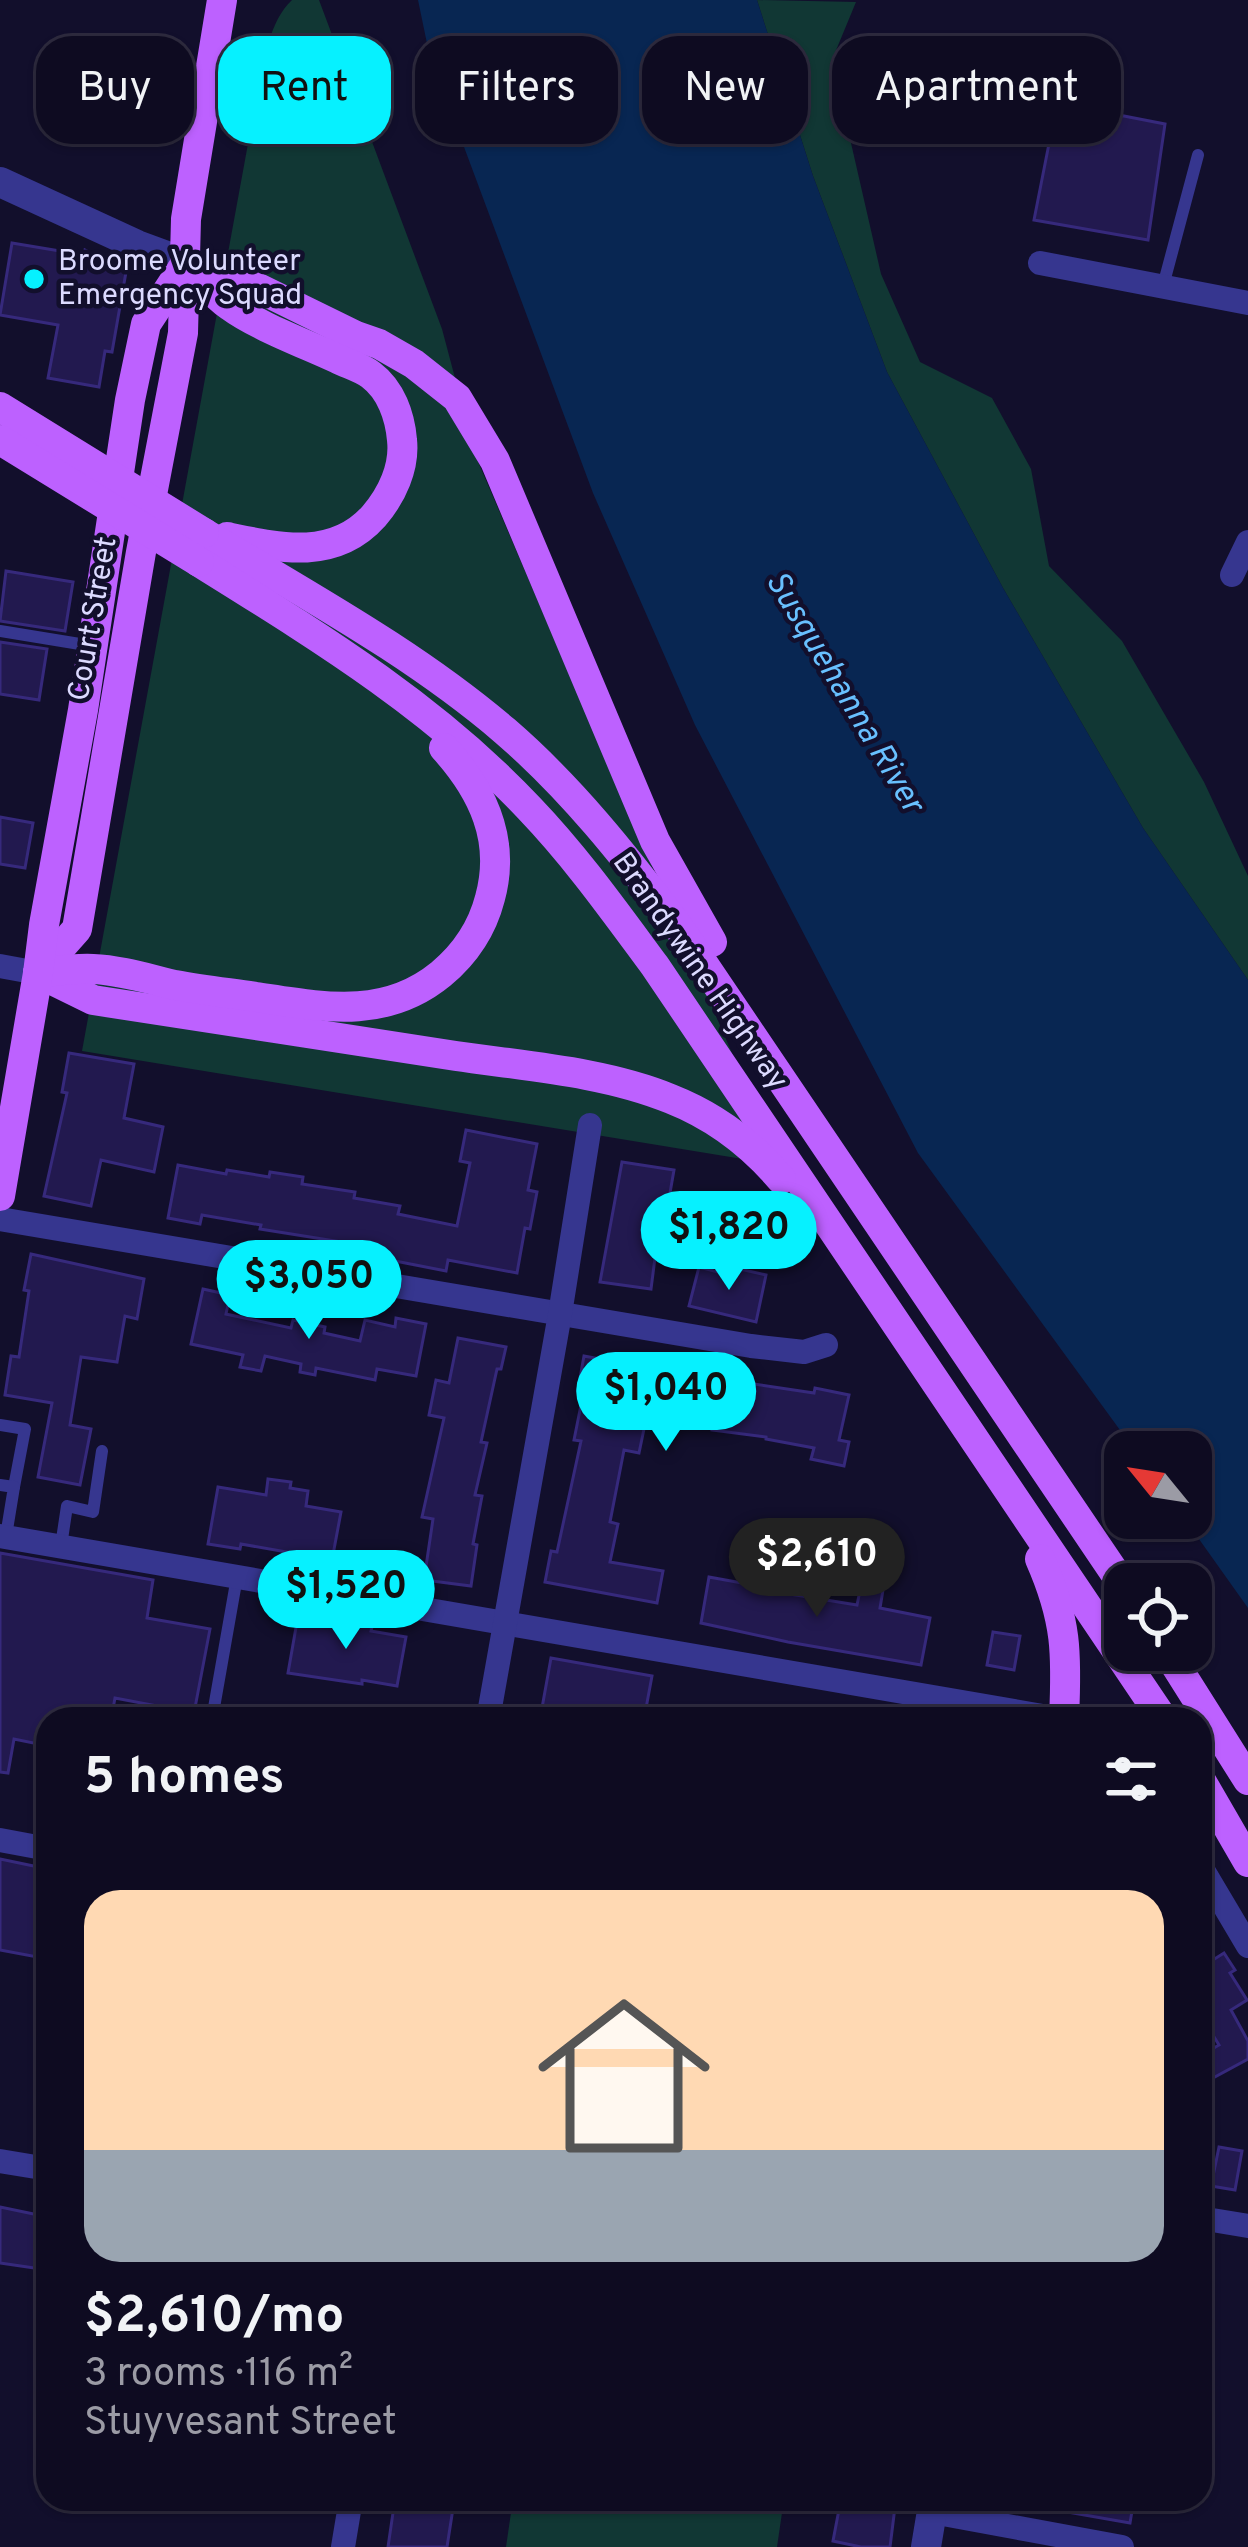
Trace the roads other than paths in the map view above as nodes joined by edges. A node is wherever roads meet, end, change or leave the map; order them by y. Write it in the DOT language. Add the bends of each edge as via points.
graph roads {
  1 [pos="222,0"];
  2 [pos="1198,155"];
  3 [pos="0,182"];
  4 [pos="185,263"];
  5 [pos="1040,263"];
  6 [pos="1163,287"];
  7 [pos="1248,303"];
  8 [pos="0,407"];
  9 [pos="0,440"];
  10 [pos="1248,542"];
  11 [pos="201,547"];
  12 [pos="1232,575"];
  13 [pos="0,631"];
  14 [pos="310,631"];
  15 [pos="93,646"];
  16 [pos="0,967"];
  17 [pos="38,973"];
  18 [pos="10,1076"];
  19 [pos="806,1116"];
  20 [pos="590,1125"];
  21 [pos="0,1196"];
  22 [pos="0,1219"];
  23 [pos="877,1294"];
  24 [pos="560,1314"];
  25 [pos="826,1345"];
  26 [pos="0,1425"];
  27 [pos="102,1451"];
  28 [pos="988,1458"];
  29 [pos="7,1486"];
  30 [pos="3,1536"];
  31 [pos="61,1546"];
  32 [pos="1108,1563"];
  33 [pos="237,1577"];
  34 [pos="505,1624"];
  35 [pos="1179,1671"];
  36 [pos="214,1707"];
  37 [pos="490,1707"];
  38 [pos="992,1707"];
  39 [pos="1063,1707"];
  40 [pos="1154,1707"];
  41 [pos="1202,1707"];
  42 [pos="1212,1723"];
  43 [pos="1248,1780"];
  44 [pos="1212,1800"];
  45 [pos="0,1840"];
  46 [pos="36,1847"];
  47 [pos="1248,1862"];
  48 [pos="1212,1885"];
  49 [pos="1248,1946"];
  50 [pos="0,2161"];
  51 [pos="36,2167"];
  52 [pos="1212,2220"];
  53 [pos="1248,2226"];
  54 [pos="349,2511"];
  55 [pos="932,2511"];
  56 [pos="956,2511"];
  57 [pos="343,2547"];
  58 [pos="926,2547"];
  59 [pos="1122,2547"];
  1 -- 4 [label="main road, Court Street"];
  2 -- 6 [label="lane"];
  3 -- 4 [label="street"];
  4 -- 11 [label="main road" via="229,306 371,374 390,397 402,438 392,490 354,534 319,548"];
  4 -- 15 [label="main road, Court Street" via="146,324"];
  4 -- 17 [label="main road, Court Street" via="183,333 77,928"];
  4 -- 19 [label="main road" via="240,279 379,344 457,398 495,460 655,841"];
  5 -- 6 [label="street"];
  6 -- 7 [label="street"];
  8 -- 11 [label="main road, Brandywine Highway, bridge"];
  9 -- 11 [label="main road, Brandywine Highway, bridge"];
  10 -- 12 [label="street"];
  11 -- 14 [label="main road, Brandywine Highway"];
  11 -- 19 [label="main road, Brandywine Highway" via="414,661 528,751 609,836 677,925"];
  13 -- 15 [label="lane"];
  14 -- 17 [label="main road" via="423,727 482,801 494,840 494,882 463,953 421,990 356,1007 95,969"];
  14 -- 23 [label="main road, Brandywine Highway" via="431,717 565,847"];
  15 -- 17 [label="main road, Court Street"];
  16 -- 17 [label="street"];
  17 -- 18 [label="main road, Court Street"];
  17 -- 23 [label="main road" via="94,1000 548,1070 675,1100 760,1155"];
  18 -- 21 [label="main road, Court Street"];
  19 -- 32 [label="main road, Brandywine Highway"];
  20 -- 24 [label="street"];
  22 -- 24 [label="street"];
  23 -- 28 [label="main road, Brandywine Highway"];
  24 -- 25 [label="street" via="769,1348"];
  24 -- 34 [label="street"];
  26 -- 29 [label="lane" via="25,1429"];
  27 -- 31 [label="lane" via="93,1512 67,1506"];
  28 -- 39 [label="main road" via="1059,1607"];
  28 -- 40 [label="main road, Brandywine Highway"];
  29 -- 30 [label="lane"];
  30 -- 31 [label="street"];
  31 -- 33 [label="street"];
  33 -- 34 [label="street"];
  33 -- 36 [label="lane"];
  34 -- 37 [label="street"];
  34 -- 38 [label="street"];
  35 -- 41 [label="main road"];
  42 -- 43 [label="main road"];
  44 -- 47 [label="main road"];
  45 -- 46 [label="street"];
  48 -- 49 [label="street"];
  50 -- 51 [label="street"];
  52 -- 53 [label="street"];
  54 -- 57 [label="street"];
  55 -- 58 [label="street"];
  56 -- 59 [label="street"];
}
